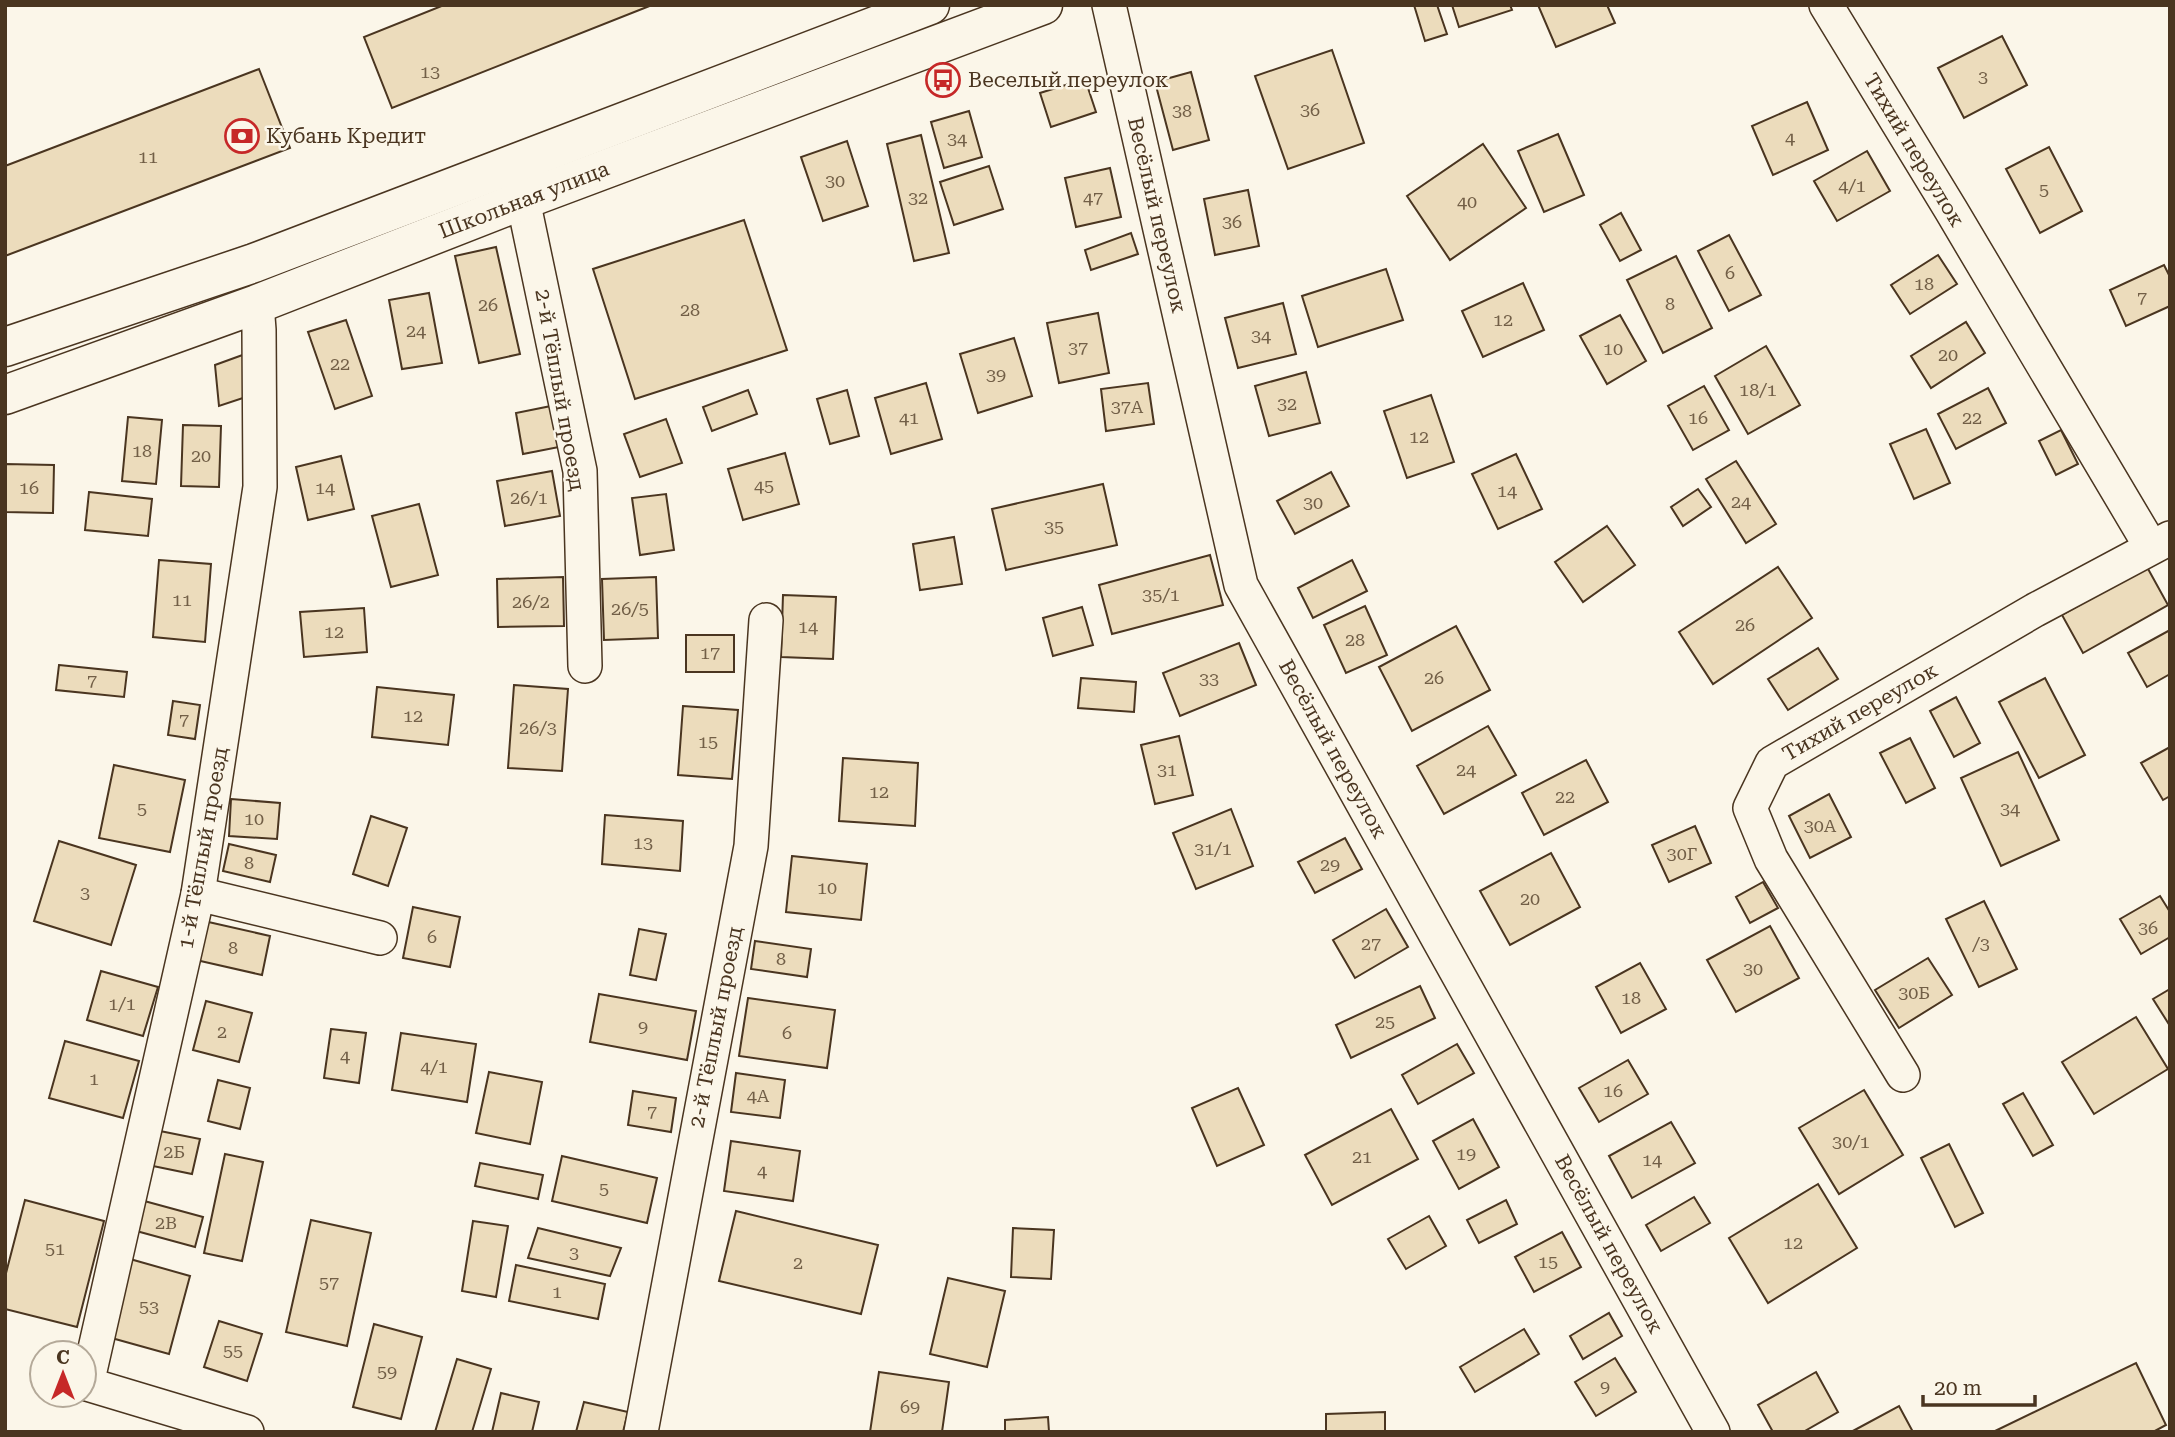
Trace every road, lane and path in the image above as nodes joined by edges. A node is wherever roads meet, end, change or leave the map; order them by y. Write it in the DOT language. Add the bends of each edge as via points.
graph roads {
  1 [pos="930,5"];
  2 [pos="1043,5"];
  3 [pos="1109,5"];
  4 [pos="1826,5"];
  5 [pos="523,200"];
  6 [pos="257,304"];
  7 [pos="5,347"];
  8 [pos="5,395"];
  9 [pos="2160,543"];
  10 [pos="766,620"];
  11 [pos="585,666"];
  12 [pos="198,894"];
  13 [pos="380,938"];
  14 [pos="1903,1075"];
  15 [pos="247,1432"];
  16 [pos="641,1432"];
  17 [pos="1713,1432"];
  1 -- 7 [label="main road, Школьная улица" via="254,263"];
  2 -- 5 [label="main road, Школьная улица"];
  3 -- 17 [label="street, Весёлый переулок" via="1241,585"];
  4 -- 9 [label="street, Тихий переулок"];
  5 -- 6 [label="main road, Школьная улица"];
  5 -- 11 [label="street, 2-й Тёплый проезд" via="580,471"];
  6 -- 8 [label="main road, Школьная улица"];
  6 -- 12 [label="street, 1-й Тёплый проезд" via="260,487"];
  9 -- 14 [label="street, Тихий переулок" via="1772,763 1750,808 1771,859"];
  10 -- 16 [label="street, 2-й Тёплый проезд" via="751,846"];
  12 -- 13 [label="street"];
  12 -- 15 [label="street, 1-й Тёплый проезд" via="87,1384"];
}
